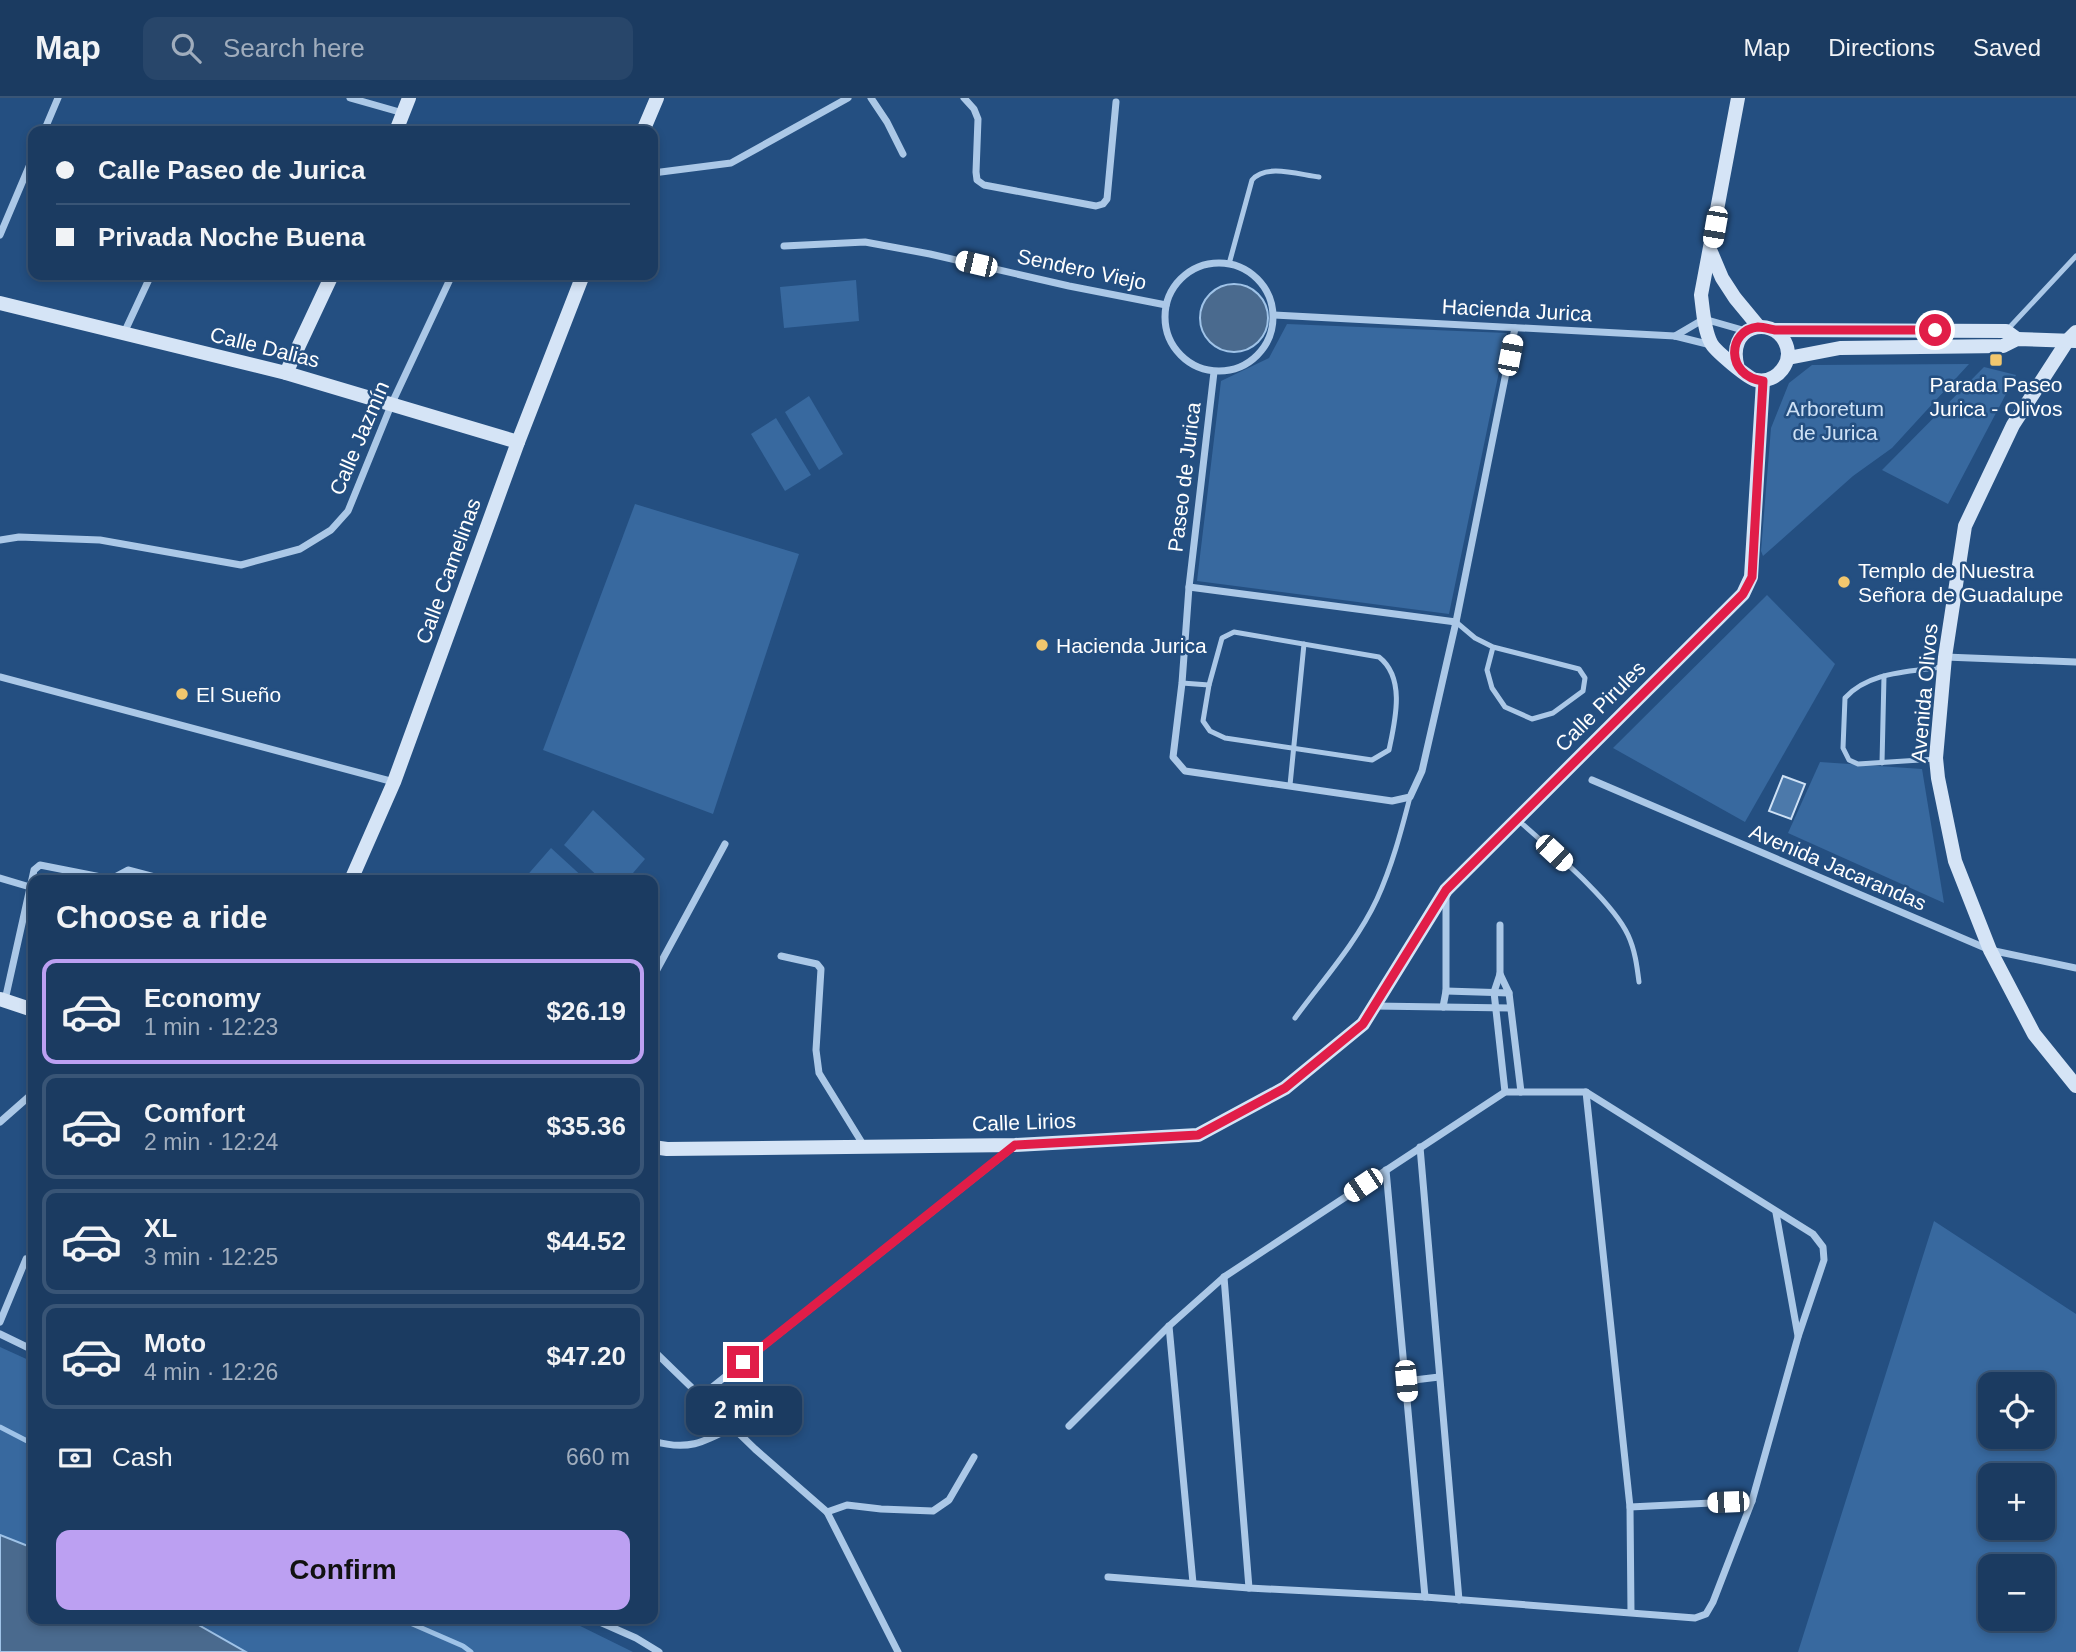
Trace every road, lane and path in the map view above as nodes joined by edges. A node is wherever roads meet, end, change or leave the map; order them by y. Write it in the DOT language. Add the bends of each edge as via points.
graph roads {
  1 [pos="58,98"];
  2 [pos="350,98"];
  3 [pos="409,98"];
  4 [pos="657,98"];
  5 [pos="848,98"];
  6 [pos="871,98"];
  7 [pos="964,98"];
  8 [pos="1738,98"];
  9 [pos="1116,102"];
  10 [pos="403,113"];
  11 [pos="46,126"];
  12 [pos="398,126"];
  13 [pos="645,126"];
  14 [pos="904,154"];
  15 [pos="28,169"];
  16 [pos="658,172"];
  17 [pos="1319,177"];
  18 [pos="0,235"];
  19 [pos="784,247"];
  20 [pos="1711,252"];
  21 [pos="2076,256"];
  22 [pos="1229,264"];
  23 [pos="149,280"];
  24 [pos="330,280"];
  25 [pos="450,280"];
  26 [pos="581,280"];
  27 [pos="0,303"];
  28 [pos="1166,305"];
  29 [pos="1274,315"];
  30 [pos="1704,319"];
  31 [pos="1515,328"];
  32 [pos="1753,329"];
  33 [pos="1775,330"];
  34 [pos="123,334"];
  35 [pos="1675,336"];
  36 [pos="2073,338"];
  37 [pos="2009,339"];
  38 [pos="1711,345"];
  39 [pos="1788,358"];
  40 [pos="1738,368"];
  41 [pos="1214,372"];
  42 [pos="286,373"];
  43 [pos="1763,381"];
  44 [pos="392,403"];
  45 [pos="518,442"];
  46 [pos="0,540"];
  47 [pos="1189,587"];
  48 [pos="1456,622"];
  49 [pos="1304,644"];
  50 [pos="1493,647"];
  51 [pos="1945,662"];
  52 [pos="2076,662"];
  53 [pos="1884,676"];
  54 [pos="0,677"];
  55 [pos="1182,682"];
  56 [pos="1209,685"];
  57 [pos="1293,749"];
  58 [pos="1936,758"];
  59 [pos="1882,763"];
  60 [pos="1591,780"];
  61 [pos="394,782"];
  62 [pos="1290,785"];
  63 [pos="1410,797"];
  64 [pos="1517,819"];
  65 [pos="725,844"];
  66 [pos="33,875"];
  67 [pos="91,875"];
  68 [pos="119,875"];
  69 [pos="147,875"];
  70 [pos="353,875"];
  71 [pos="0,878"];
  72 [pos="28,886"];
  73 [pos="1446,890"];
  74 [pos="28,895"];
  75 [pos="1500,925"];
  76 [pos="1990,950"];
  77 [pos="781,956"];
  78 [pos="658,968"];
  79 [pos="2076,968"];
  80 [pos="1500,974"];
  81 [pos="1639,982"];
  82 [pos="1446,991"];
  83 [pos="1494,992"];
  84 [pos="1509,992"];
  85 [pos="2,1000"];
  86 [pos="1374,1006"];
  87 [pos="1443,1007"];
  88 [pos="28,1008"];
  89 [pos="1510,1008"];
  90 [pos="1496,1009"];
  91 [pos="1295,1018"];
  92 [pos="1363,1024"];
  93 [pos="2076,1086"];
  94 [pos="1504,1092"];
  95 [pos="1521,1092"];
  96 [pos="1586,1092"];
  97 [pos="28,1097"];
  98 [pos="0,1122"];
  99 [pos="1015,1145"];
  100 [pos="865,1146"];
  101 [pos="1420,1147"];
  102 [pos="658,1148"];
  103 [pos="1386,1170"];
  104 [pos="1776,1213"];
  105 [pos="26,1259"];
  106 [pos="1224,1277"];
  107 [pos="0,1322"];
  108 [pos="1169,1326"];
  109 [pos="0,1334"];
  110 [pos="1798,1336"];
  111 [pos="28,1348"];
  112 [pos="658,1355"];
  113 [pos="1438,1377"];
  114 [pos="1406,1381"];
  115 [pos="701,1396"];
  116 [pos="1069,1426"];
  117 [pos="733,1427"];
  118 [pos="658,1443"];
  119 [pos="974,1457"];
  120 [pos="1752,1501"];
  121 [pos="1630,1507"];
  122 [pos="827,1512"];
  123 [pos="1108,1577"];
  124 [pos="1193,1583"];
  125 [pos="1248,1588"];
  126 [pos="1425,1597"];
  127 [pos="1459,1600"];
  128 [pos="1631,1612"];
  129 [pos="605,1624"];
  130 [pos="659,1652"];
  131 [pos="898,1652"];
  1 -- 11 [label="street"];
  2 -- 10 [label="street"];
  3 -- 10 [label="street"];
  4 -- 13 [label="street"];
  5 -- 16 [label="street" via="731,163"];
  6 -- 14 [label="street"];
  7 -- 9 [label="street" via="978,119 977,180 1096,206 1107,200"];
  8 -- 20 [label="street"];
  10 -- 12 [label="street"];
  15 -- 18 [label="street"];
  17 -- 22 [label="lane" via="1268,171 1257,174"];
  19 -- 28 [label="street, Sendero Viejo" via="865,242"];
  20 -- 30 [label="street" via="1702,295"];
  20 -- 32 [label="street"];
  21 -- 37 [label="lane"];
  22 -- 28 [label="street" via="1194,269 1172,290"];
  22 -- 29 [label="street" via="1264,286"];
  23 -- 34 [label="street"];
  24 -- 42 [label="street"];
  25 -- 44 [label="street, Calle Jazmín"];
  26 -- 45 [label="street, Calle Camelinas"];
  27 -- 34 [label="street, Calle Dalias"];
  28 -- 41 [label="street" via="1166,328 1175,349 1185,360"];
  29 -- 31 [label="street, Hacienda Jurica"];
  29 -- 41 [label="street" via="1269,337 1257,357 1244,366"];
  30 -- 32 [label="street"];
  30 -- 35 [label="street"];
  30 -- 38 [label="street"];
  31 -- 35 [label="street, Hacienda Jurica"];
  31 -- 48 [label="street"];
  32 -- 33 [label="street"];
  32 -- 40 [label="street" via="1737,341"];
  33 -- 37 [label="street"];
  33 -- 39 [label="street" via="1786,342"];
  34 -- 42 [label="street, Calle Dalias"];
  35 -- 38 [label="street, Hacienda Jurica"];
  36 -- 37 [label="street"];
  36 -- 51 [label="street, Avenida Olivos" via="2012,425 1965,526"];
  37 -- 39 [label="street" via="1840,348"];
  38 -- 40 [label="street"];
  39 -- 43 [label="street" via="1783,369"];
  40 -- 43 [label="street"];
  41 -- 47 [label="street, Paseo de Jurica"];
  42 -- 44 [label="street, Calle Dalias"];
  43 -- 64 [label="street, Calle Pirules" via="1752,577 1743,594"];
  44 -- 45 [label="street, Calle Dalias"];
  44 -- 46 [label="street, Calle Jazmín" via="348,511 331,530 300,549 241,565 100,540"];
  45 -- 61 [label="street, Calle Camelinas"];
  47 -- 48 [label="street"];
  47 -- 55 [label="street, Paseo de Jurica"];
  48 -- 50 [label="lane"];
  48 -- 63 [label="street" via="1422,771"];
  49 -- 56 [label="lane" via="1234,632 1222,638"];
  49 -- 57 [label="lane"];
  49 -- 57 [label="lane" via="1379,657 1393,673 1396,714 1389,750 1372,760"];
  50 -- 50 [label="lane" via="1579,669 1585,678 1583,691 1553,713 1532,719 1505,707 1487,670"];
  51 -- 52 [label="street"];
  51 -- 53 [label="lane"];
  51 -- 58 [label="street, Avenida Olivos"];
  53 -- 59 [label="lane"];
  53 -- 59 [label="lane" via="1861,684 1844,698 1843,748 1849,760"];
  54 -- 61 [label="street"];
  55 -- 56 [label="lane"];
  55 -- 62 [label="street, Paseo de Jurica" via="1173,757 1185,771"];
  56 -- 57 [label="lane" via="1203,721 1210,732"];
  57 -- 62 [label="lane"];
  58 -- 59 [label="lane"];
  58 -- 76 [label="street, Avenida Olivos" via="1955,861"];
  60 -- 76 [label="street, Avenida Jacarandas"];
  61 -- 70 [label="street, Calle Camelinas"];
  62 -- 63 [label="street, Paseo de Jurica" via="1392,801"];
  63 -- 91 [label="lane" via="1398,845 1376,901"];
  64 -- 73 [label="street, Calle Pirules"];
  64 -- 81 [label="lane" via="1581,879 1627,932"];
  65 -- 78 [label="street"];
  66 -- 67 [label="street" via="40,865"];
  68 -- 69 [label="street" via="128,870"];
  71 -- 72 [label="street"];
  73 -- 82 [label="street"];
  73 -- 86 [label="street, Calle Pirules"];
  74 -- 85 [label="street"];
  75 -- 80 [label="street"];
  76 -- 79 [label="street, Avenida Jacarandas"];
  76 -- 93 [label="street, Avenida Olivos" via="2034,1034"];
  77 -- 100 [label="street" via="817,964 821,969 819,1073"];
  80 -- 83 [label="street"];
  80 -- 84 [label="street"];
  82 -- 83 [label="street"];
  82 -- 87 [label="street"];
  83 -- 84 [label="street"];
  83 -- 90 [label="street"];
  84 -- 89 [label="street"];
  85 -- 88 [label="street"];
  86 -- 87 [label="street"];
  86 -- 92 [label="street, Calle Pirules"];
  87 -- 90 [label="street"];
  89 -- 90 [label="street"];
  89 -- 95 [label="street"];
  90 -- 94 [label="street"];
  92 -- 99 [label="street, Calle Lirios" via="1285,1088 1198,1135"];
  94 -- 95 [label="street"];
  94 -- 101 [label="street"];
  95 -- 96 [label="street"];
  96 -- 104 [label="street"];
  96 -- 121 [label="street"];
  97 -- 98 [label="street"];
  99 -- 100 [label="street, Calle Lirios"];
  99 -- 115 [label="street"];
  100 -- 102 [label="street, Calle Lirios"];
  101 -- 103 [label="street"];
  101 -- 113 [label="street"];
  103 -- 106 [label="street"];
  103 -- 114 [label="street"];
  104 -- 110 [label="street"];
  104 -- 110 [label="street" via="1813,1234 1823,1247 1824,1260"];
  105 -- 107 [label="street"];
  106 -- 108 [label="street"];
  106 -- 125 [label="street"];
  108 -- 116 [label="street"];
  108 -- 124 [label="street"];
  109 -- 111 [label="street"];
  110 -- 120 [label="street"];
  112 -- 115 [label="street"];
  113 -- 114 [label="street"];
  113 -- 127 [label="street"];
  114 -- 126 [label="street"];
  115 -- 117 [label="street"];
  117 -- 118 [label="street" via="703,1443"];
  117 -- 122 [label="street"];
  119 -- 122 [label="street" via="949,1500 933,1511 848,1505"];
  120 -- 121 [label="street"];
  120 -- 128 [label="street" via="1706,1614 1695,1618"];
  121 -- 128 [label="street"];
  122 -- 131 [label="street"];
  123 -- 124 [label="street"];
  124 -- 125 [label="street"];
  125 -- 126 [label="street"];
  126 -- 127 [label="street"];
  127 -- 128 [label="street"];
  129 -- 130 [label="street"];
}
